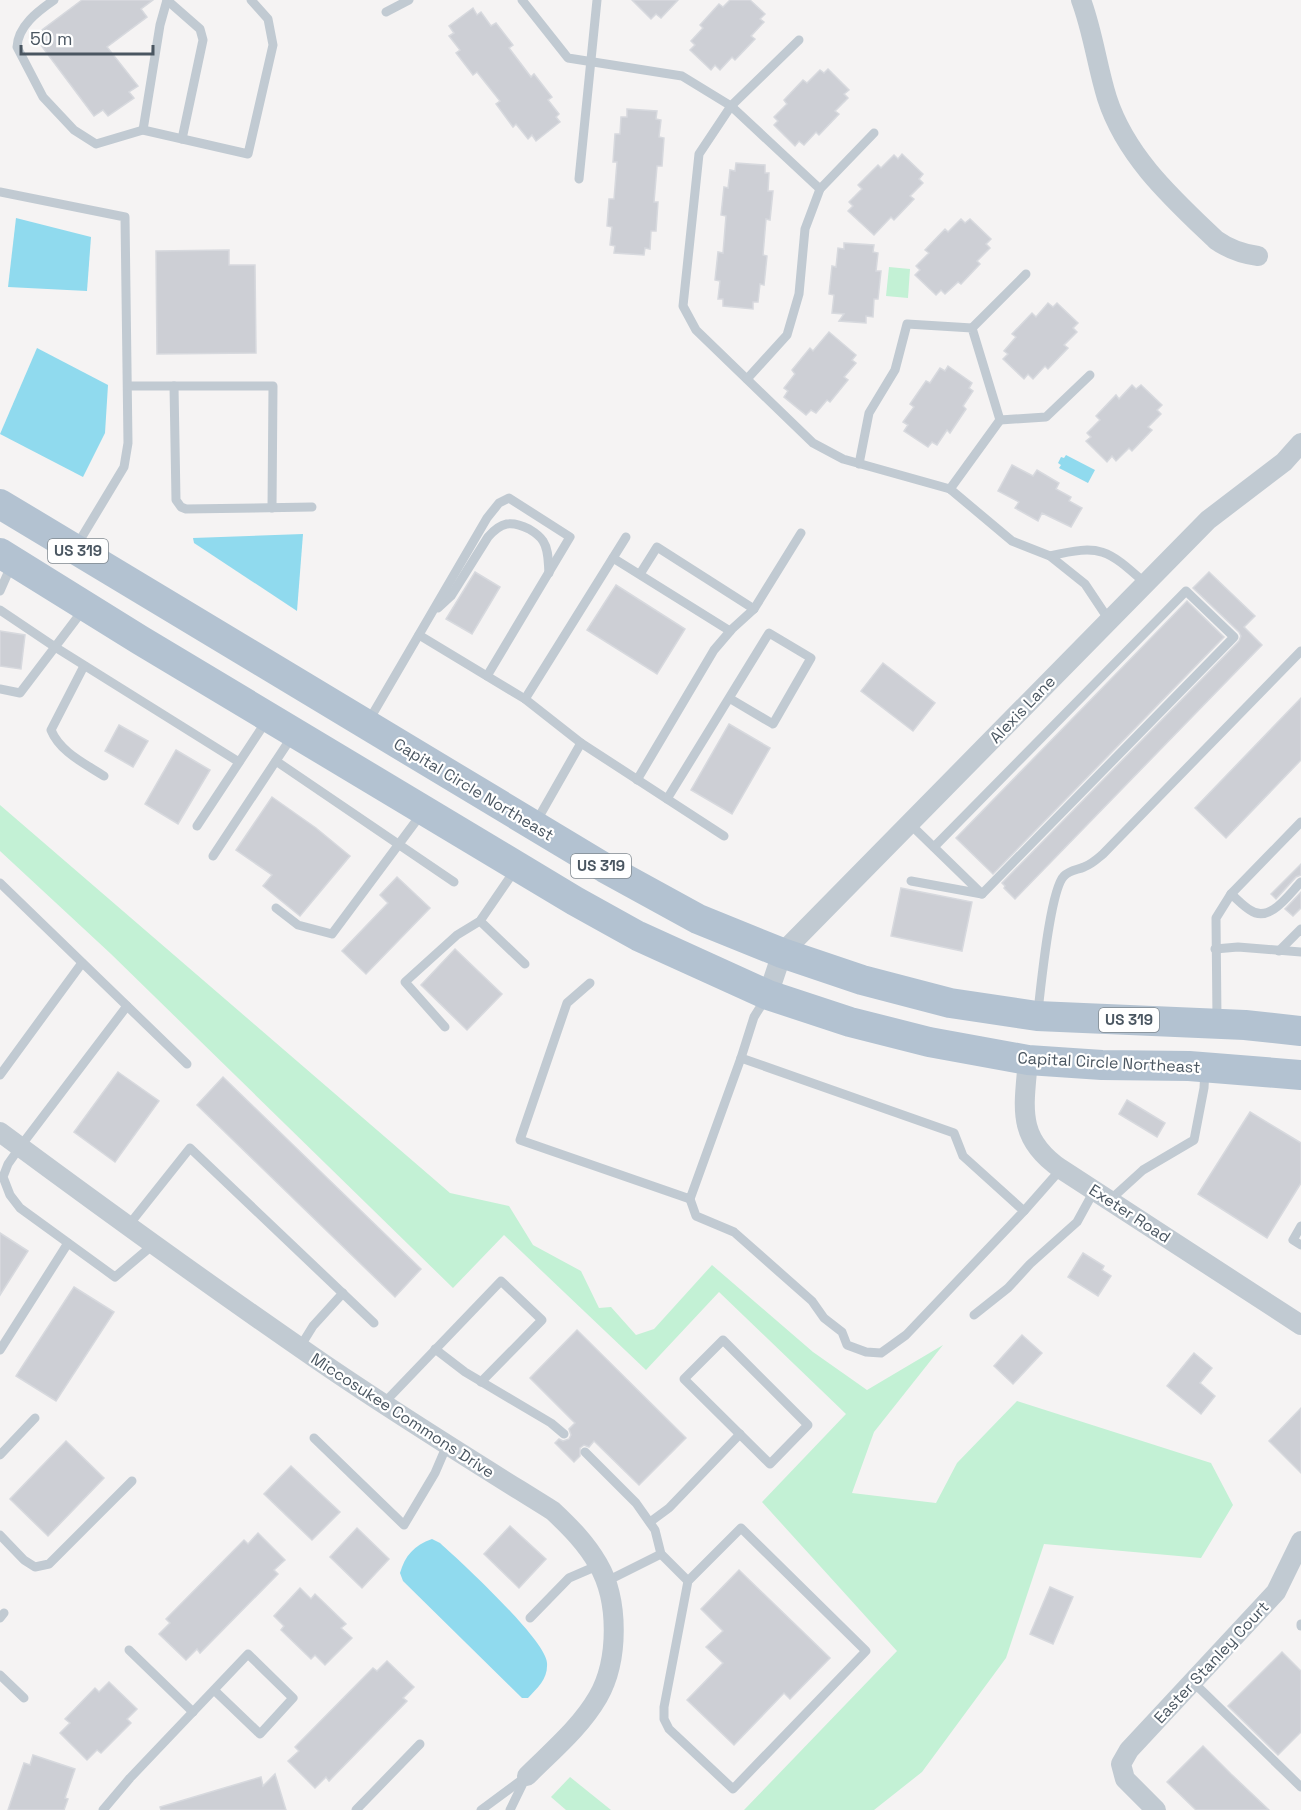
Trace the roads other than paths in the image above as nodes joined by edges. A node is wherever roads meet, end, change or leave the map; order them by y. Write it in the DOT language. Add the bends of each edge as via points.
graph roads {
  1 [pos="54,0"];
  2 [pos="167,0"];
  3 [pos="251,0"];
  4 [pos="409,0"];
  5 [pos="522,0"];
  6 [pos="597,0"];
  7 [pos="1081,0"];
  8 [pos="386,12"];
  9 [pos="799,40"];
  10 [pos="592,63"];
  11 [pos="731,106"];
  12 [pos="143,130"];
  13 [pos="874,133"];
  14 [pos="183,139"];
  15 [pos="579,179"];
  16 [pos="820,189"];
  17 [pos="0,192"];
  18 [pos="1258,256"];
  19 [pos="1026,274"];
  20 [pos="972,328"];
  21 [pos="1090,375"];
  22 [pos="747,379"];
  23 [pos="128,386"];
  24 [pos="174,386"];
  25 [pos="1000,420"];
  26 [pos="1301,443"];
  27 [pos="859,464"];
  28 [pos="950,489"];
  29 [pos="0,504"];
  30 [pos="312,507"];
  31 [pos="272,508"];
  32 [pos="801,533"];
  33 [pos="626,537"];
  34 [pos="74,549"];
  35 [pos="1050,556"];
  36 [pos="7,557"];
  37 [pos="613,558"];
  38 [pos="549,573"];
  39 [pos="640,574"];
  40 [pos="1145,583"];
  41 [pos="0,591"];
  42 [pos="86,607"];
  43 [pos="754,609"];
  44 [pos="0,610"];
  45 [pos="431,614"];
  46 [pos="1109,620"];
  47 [pos="730,631"];
  48 [pos="418,635"];
  49 [pos="55,647"];
  50 [pos="1301,651"];
  51 [pos="84,666"];
  52 [pos="487,676"];
  53 [pos="295,680"];
  54 [pos="0,688"];
  55 [pos="729,698"];
  56 [pos="525,699"];
  57 [pos="268,717"];
  58 [pos="367,724"];
  59 [pos="294,733"];
  60 [pos="581,743"];
  61 [pos="276,761"];
  62 [pos="239,762"];
  63 [pos="104,776"];
  64 [pos="637,780"];
  65 [pos="667,800"];
  66 [pos="424,811"];
  67 [pos="1301,822"];
  68 [pos="910,824"];
  69 [pos="197,826"];
  70 [pos="534,826"];
  71 [pos="724,836"];
  72 [pos="399,845"];
  73 [pos="934,848"];
  74 [pos="213,856"];
  75 [pos="517,867"];
  76 [pos="911,881"];
  77 [pos="454,882"];
  78 [pos="1301,882"];
  79 [pos="0,883"];
  80 [pos="982,894"];
  81 [pos="1232,894"];
  82 [pos="276,908"];
  83 [pos="480,921"];
  84 [pos="1301,929"];
  85 [pos="1215,949"];
  86 [pos="1279,951"];
  87 [pos="1301,952"];
  88 [pos="782,953"];
  89 [pos="82,963"];
  90 [pos="525,964"];
  91 [pos="590,983"];
  92 [pos="768,995"];
  93 [pos="127,1006"];
  94 [pos="1037,1017"];
  95 [pos="1217,1024"];
  96 [pos="445,1027"];
  97 [pos="1301,1031"];
  98 [pos="741,1058"];
  99 [pos="1028,1060"];
  100 [pos="187,1064"];
  101 [pos="1205,1067"];
  102 [pos="0,1075"];
  103 [pos="1301,1075"];
  104 [pos="0,1132"];
  105 [pos="20,1147"];
  106 [pos="1061,1168"];
  107 [pos="1103,1195"];
  108 [pos="690,1198"];
  109 [pos="1024,1211"];
  110 [pos="128,1226"];
  111 [pos="1301,1227"];
  112 [pos="68,1243"];
  113 [pos="154,1244"];
  114 [pos="1301,1245"];
  115 [pos="343,1293"];
  116 [pos="974,1315"];
  117 [pos="374,1323"];
  118 [pos="1301,1325"];
  119 [pos="300,1347"];
  120 [pos="435,1349"];
  121 [pos="0,1350"];
  122 [pos="481,1382"];
  123 [pos="383,1404"];
  124 [pos="35,1418"];
  125 [pos="564,1434"];
  126 [pos="740,1434"];
  127 [pos="314,1438"];
  128 [pos="447,1445"];
  129 [pos="585,1452"];
  130 [pos="0,1455"];
  131 [pos="132,1481"];
  132 [pos="650,1522"];
  133 [pos="0,1535"];
  134 [pos="1301,1541"];
  135 [pos="661,1554"];
  136 [pos="602,1573"];
  137 [pos="688,1581"];
  138 [pos="530,1618"];
  139 [pos="129,1650"];
  140 [pos="0,1675"];
  141 [pos="1193,1682"];
  142 [pos="214,1690"];
  143 [pos="24,1698"];
  144 [pos="193,1712"];
  145 [pos="420,1744"];
  146 [pos="1301,1771"];
  147 [pos="527,1776"];
  148 [pos="1293,1779"];
  149 [pos="1301,1787"];
  150 [pos="103,1810"];
  151 [pos="356,1810"];
  152 [pos="481,1810"];
  153 [pos="510,1810"];
  154 [pos="1156,1810"];
  1 -- 12 [label="lane" via="27,23 17,38 17,47 43,97 74,130 96,144"];
  2 -- 12 [label="lane"];
  2 -- 14 [label="lane" via="200,29 203,40"];
  3 -- 14 [label="lane" via="268,19 273,45 248,154"];
  4 -- 8 [label="lane"];
  5 -- 10 [label="lane" via="568,58"];
  6 -- 10 [label="lane"];
  7 -- 18 [label="street" via="1108,99 1132,149 1152,176 1216,240 1226,248"];
  9 -- 11 [label="lane"];
  10 -- 11 [label="lane" via="682,76"];
  10 -- 15 [label="lane"];
  11 -- 16 [label="lane"];
  11 -- 22 [label="lane" via="699,154 683,306 696,330"];
  12 -- 14 [label="lane"];
  13 -- 16 [label="lane"];
  16 -- 22 [label="lane" via="805,229 799,294 787,335"];
  17 -- 23 [label="lane" via="125,217"];
  19 -- 20 [label="lane"];
  20 -- 25 [label="lane"];
  20 -- 27 [label="lane" via="907,324 895,370 869,413"];
  21 -- 25 [label="lane" via="1046,417"];
  22 -- 27 [label="lane" via="813,443"];
  23 -- 24 [label="lane"];
  23 -- 34 [label="lane" via="124,467"];
  24 -- 31 [label="lane" via="176,500 181,507"];
  24 -- 31 [label="lane" via="273,386"];
  25 -- 28 [label="lane"];
  26 -- 40 [label="street, Alexis Lane" via="1284,462 1208,520"];
  27 -- 28 [label="lane"];
  28 -- 35 [label="lane" via="1012,541"];
  29 -- 34 [label="main road, Capital Circle Northeast / US 319"];
  30 -- 31 [label="lane"];
  32 -- 43 [label="lane"];
  33 -- 37 [label="lane"];
  34 -- 53 [label="main road, Capital Circle Northeast / US 319"];
  35 -- 40 [label="lane" via="1079,549 1099,550 1112,555"];
  35 -- 46 [label="lane" via="1085,584"];
  36 -- 41 [label="lane"];
  36 -- 42 [label="main road, Capital Circle Northeast / US 319"];
  37 -- 39 [label="lane"];
  37 -- 56 [label="lane"];
  38 -- 45 [label="lane" via="543,540 516,523 504,524 488,537 451,596"];
  38 -- 45 [label="lane" via="570,537 509,498 499,503 487,518"];
  38 -- 52 [label="lane"];
  39 -- 43 [label="lane" via="657,547"];
  39 -- 47 [label="lane"];
  40 -- 46 [label="street, Alexis Lane"];
  42 -- 49 [label="lane"];
  42 -- 57 [label="main road, Capital Circle Northeast / US 319"];
  43 -- 47 [label="lane"];
  44 -- 49 [label="lane"];
  45 -- 48 [label="lane"];
  46 -- 68 [label="street, Alexis Lane"];
  47 -- 64 [label="lane" via="714,650"];
  48 -- 52 [label="lane"];
  48 -- 58 [label="lane"];
  49 -- 51 [label="lane"];
  49 -- 54 [label="lane" via="20,693"];
  50 -- 94 [label="lane" via="1103,854 1072,870 1057,885"];
  51 -- 62 [label="lane"];
  51 -- 63 [label="lane" via="51,730 63,749"];
  52 -- 56 [label="lane"];
  53 -- 57 [label="main road"];
  53 -- 58 [label="main road, Capital Circle Northeast / US 319"];
  55 -- 55 [label="lane" via="769,633 812,658 773,724"];
  55 -- 65 [label="lane"];
  56 -- 60 [label="lane"];
  57 -- 59 [label="main road, Capital Circle Northeast / US 319"];
  57 -- 62 [label="lane"];
  58 -- 70 [label="main road, Capital Circle Northeast / US 319"];
  59 -- 61 [label="lane"];
  59 -- 66 [label="main road, Capital Circle Northeast / US 319"];
  60 -- 64 [label="lane"];
  60 -- 70 [label="lane"];
  61 -- 72 [label="lane"];
  61 -- 74 [label="lane"];
  62 -- 69 [label="lane"];
  64 -- 65 [label="lane"];
  65 -- 71 [label="lane"];
  66 -- 72 [label="lane"];
  66 -- 75 [label="main road, Capital Circle Northeast / US 319"];
  67 -- 81 [label="lane"];
  68 -- 73 [label="lane"];
  68 -- 88 [label="street, Alexis Lane"];
  70 -- 75 [label="main road"];
  70 -- 88 [label="main road, Capital Circle Northeast / US 319" via="698,919"];
  72 -- 77 [label="lane"];
  72 -- 82 [label="lane" via="332,934 298,925"];
  73 -- 80 [label="lane"];
  73 -- 80 [label="lane" via="1186,591 1234,637"];
  75 -- 83 [label="lane"];
  75 -- 92 [label="main road, Capital Circle Northeast / US 319" via="638,936"];
  76 -- 80 [label="lane"];
  78 -- 81 [label="lane" via="1272,911 1262,915 1252,912"];
  79 -- 89 [label="lane"];
  81 -- 85 [label="lane" via="1216,918"];
  83 -- 90 [label="lane"];
  83 -- 96 [label="lane" via="457,935 405,982"];
  84 -- 86 [label="lane"];
  85 -- 86 [label="lane"];
  85 -- 95 [label="lane"];
  86 -- 87 [label="lane"];
  88 -- 92 [label="street, Alexis Lane"];
  88 -- 94 [label="main road, Capital Circle Northeast / US 319" via="862,980 950,1003"];
  89 -- 93 [label="lane"];
  89 -- 102 [label="lane"];
  91 -- 108 [label="lane" via="567,1003 520,1140"];
  92 -- 98 [label="lane" via="754,1017"];
  92 -- 99 [label="main road, Capital Circle Northeast / US 319" via="919,1040"];
  93 -- 100 [label="lane"];
  93 -- 105 [label="lane"];
  94 -- 95 [label="main road, Capital Circle Northeast / US 319"];
  94 -- 99 [label="main road"];
  95 -- 97 [label="main road, Capital Circle Northeast / US 319"];
  98 -- 108 [label="lane"];
  98 -- 109 [label="lane" via="954,1133 963,1156"];
  99 -- 101 [label="main road, Capital Circle Northeast / US 319"];
  99 -- 106 [label="street, Exeter Road" via="1024,1109 1028,1132 1039,1150"];
  101 -- 103 [label="main road, Capital Circle Northeast / US 319"];
  101 -- 107 [label="lane" via="1194,1140"];
  104 -- 105 [label="street, Miccosukee Commons Drive"];
  105 -- 110 [label="street, Miccosukee Commons Drive"];
  105 -- 112 [label="lane" via="3,1177 10,1195 20,1208"];
  106 -- 107 [label="street, Exeter Road"];
  106 -- 109 [label="lane"];
  107 -- 116 [label="lane" via="1008,1288"];
  107 -- 118 [label="street, Exeter Road"];
  108 -- 109 [label="lane" via="696,1216 734,1232 812,1301 824,1318 842,1332 847,1345 881,1353 906,1335"];
  110 -- 113 [label="street, Miccosukee Commons Drive"];
  110 -- 115 [label="lane" via="190,1148"];
  111 -- 114 [label="lane" via="1293,1240"];
  112 -- 113 [label="lane" via="115,1277"];
  112 -- 121 [label="lane"];
  113 -- 119 [label="street, Miccosukee Commons Drive"];
  115 -- 117 [label="lane"];
  115 -- 119 [label="lane"];
  119 -- 123 [label="street, Miccosukee Commons Drive"];
  120 -- 122 [label="lane"];
  120 -- 122 [label="lane" via="501,1281 542,1320"];
  120 -- 123 [label="lane"];
  122 -- 125 [label="lane"];
  123 -- 128 [label="street, Miccosukee Commons Drive"];
  124 -- 130 [label="lane"];
  126 -- 126 [label="lane" via="684,1378 723,1340 808,1425 770,1464"];
  126 -- 132 [label="lane" via="669,1509"];
  127 -- 128 [label="lane" via="404,1525"];
  128 -- 136 [label="street, Miccosukee Commons Drive" via="553,1511 572,1529"];
  129 -- 132 [label="lane"];
  131 -- 133 [label="lane" via="49,1564 35,1567"];
  132 -- 135 [label="lane"];
  134 -- 141 [label="street, Easter Stanley Court" via="1276,1592"];
  135 -- 136 [label="lane"];
  135 -- 137 [label="lane"];
  136 -- 138 [label="lane" via="569,1578"];
  136 -- 147 [label="street, Miccosukee Commons Drive" via="612,1612 613,1641 610,1666 599,1696 562,1743"];
  137 -- 137 [label="lane" via="741,1528 866,1651 733,1788 669,1729 664,1719"];
  139 -- 144 [label="lane"];
  140 -- 143 [label="lane"];
  141 -- 148 [label="lane"];
  141 -- 154 [label="street, Easter Stanley Court" via="1129,1750 1121,1764 1125,1779"];
  142 -- 142 [label="lane" via="260,1734 293,1698 248,1654"];
  142 -- 144 [label="lane"];
  144 -- 150 [label="lane"];
  145 -- 151 [label="lane"];
  146 -- 148 [label="lane"];
  147 -- 152 [label="lane"];
  147 -- 153 [label="lane"];
  148 -- 149 [label="lane"];
}
